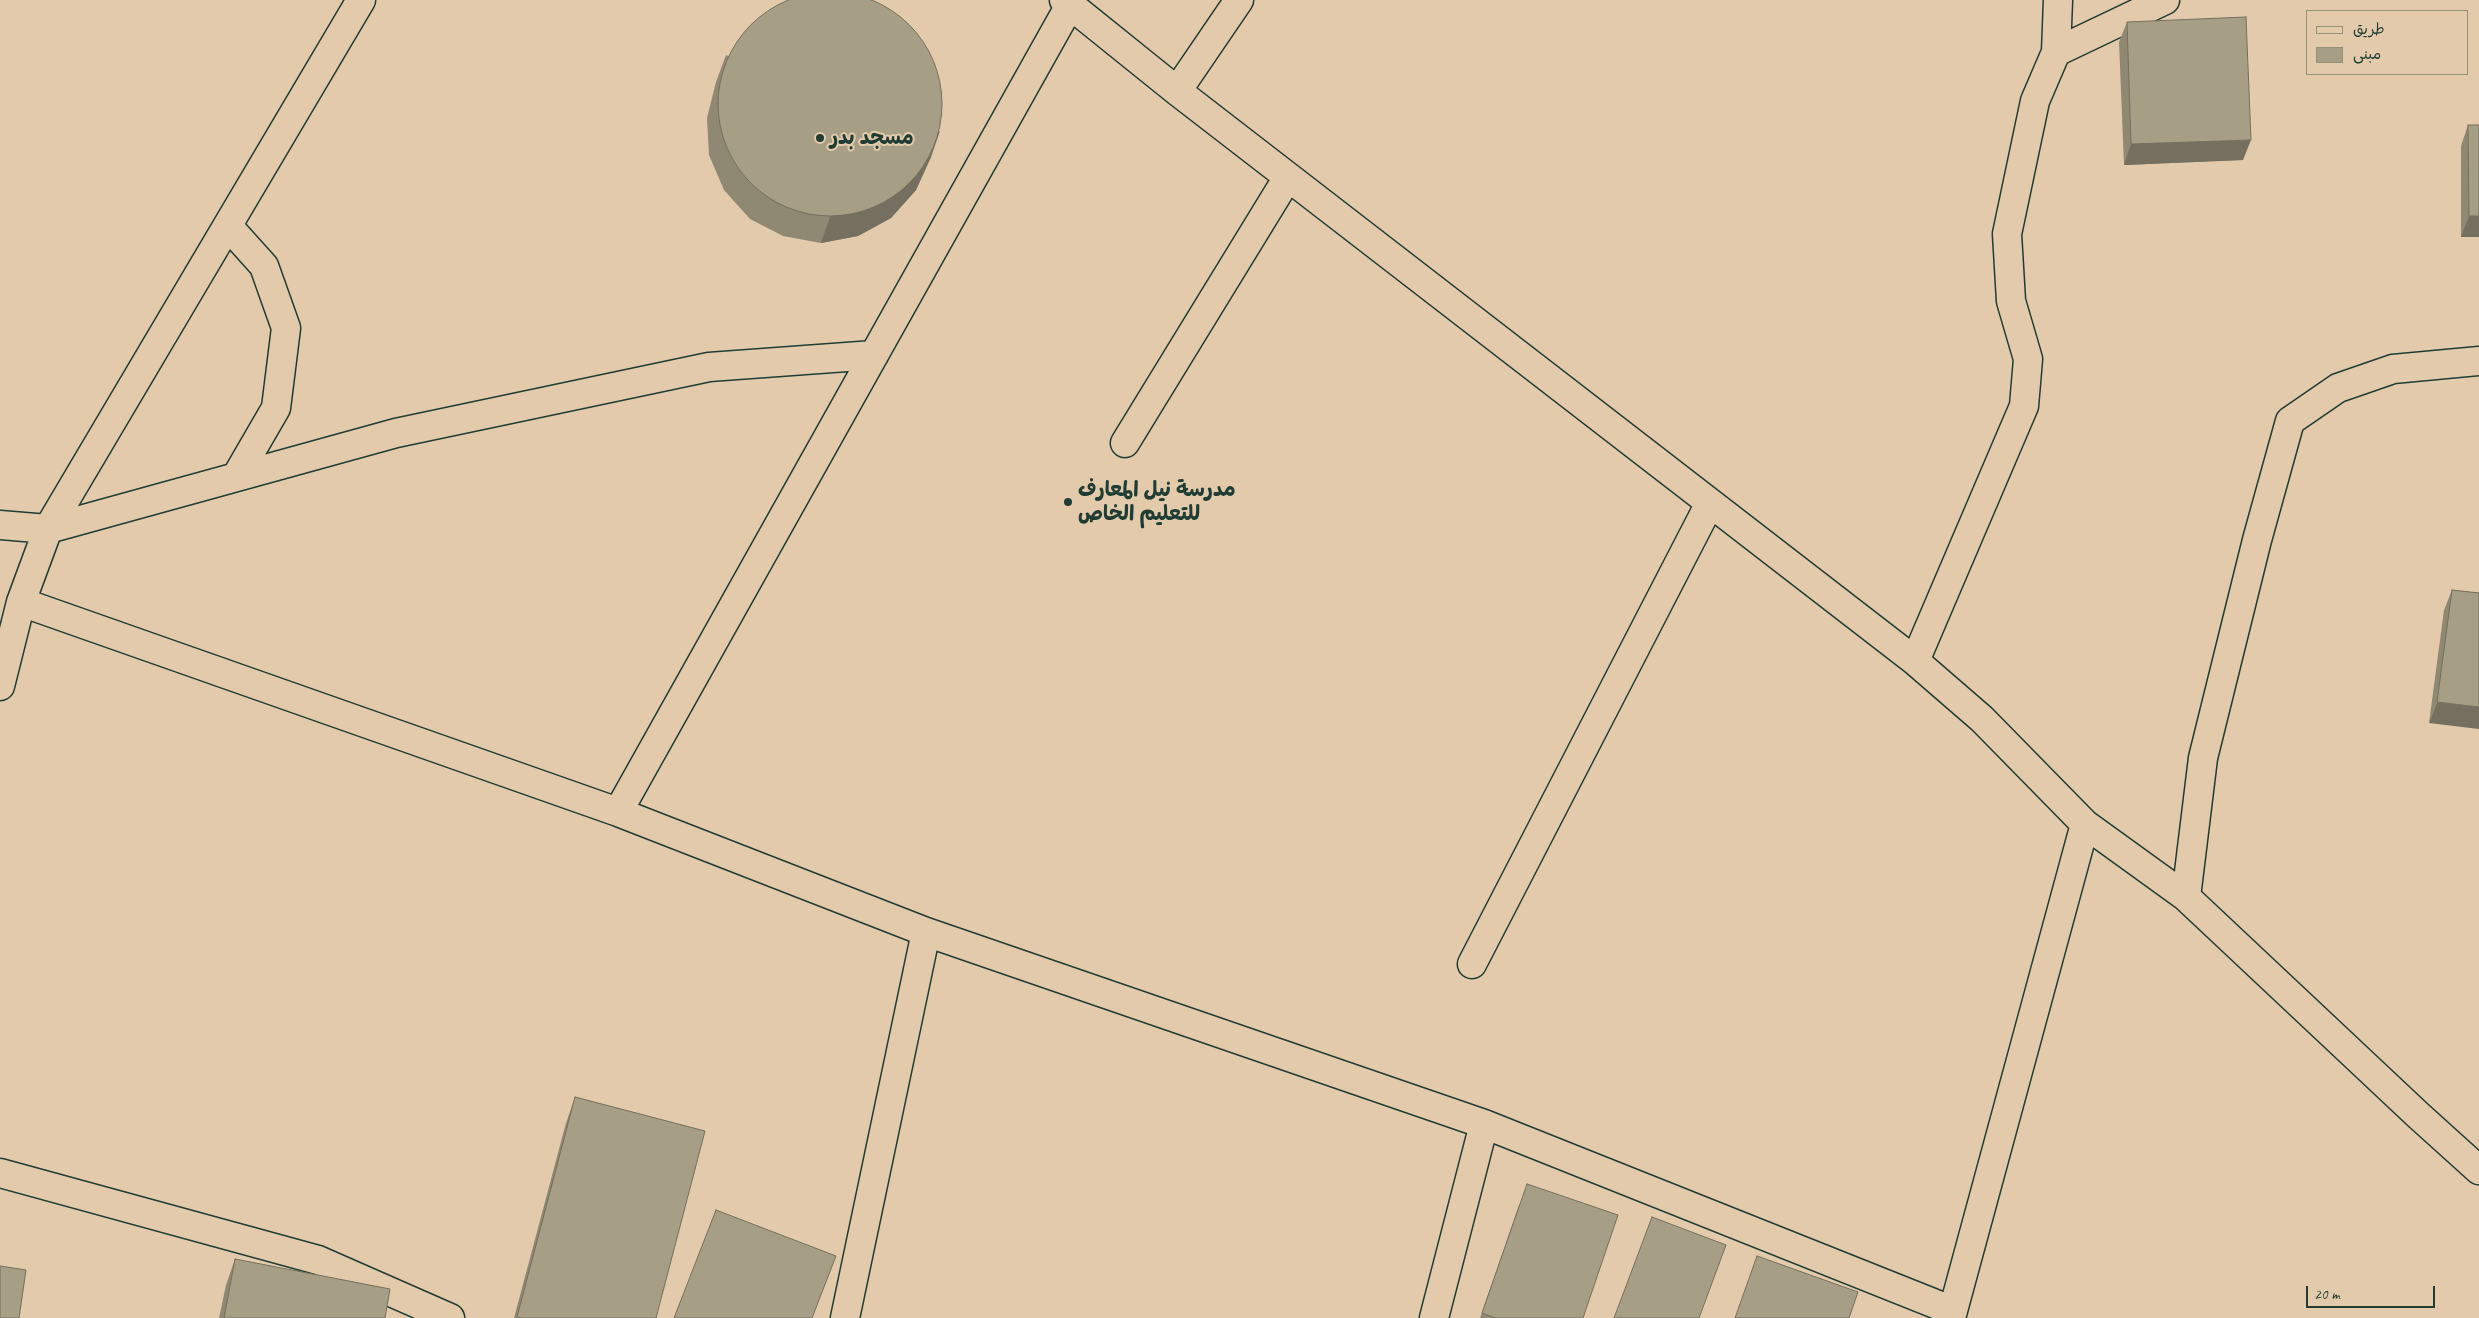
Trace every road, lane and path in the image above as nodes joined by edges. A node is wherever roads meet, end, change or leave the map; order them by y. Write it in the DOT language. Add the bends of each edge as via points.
graph roads {
  1 [pos="361,0"];
  2 [pos="1239,0"];
  3 [pos="2058,0"];
  4 [pos="2165,0"];
  5 [pos="1067,3"];
  6 [pos="2056,52"];
  7 [pos="1176,92"];
  8 [pos="1288,178"];
  9 [pos="228,226"];
  10 [pos="874,355"];
  11 [pos="2479,361"];
  12 [pos="1125,443"];
  13 [pos="236,478"];
  14 [pos="1710,503"];
  15 [pos="0,525"];
  16 [pos="48,529"];
  17 [pos="21,602"];
  18 [pos="1915,661"];
  19 [pos="0,686"];
  20 [pos="618,812"];
  21 [pos="2085,824"];
  22 [pos="2186,897"];
  23 [pos="926,932"];
  24 [pos="1472,964"];
  25 [pos="1484,1124"];
  26 [pos="2479,1170"];
  27 [pos="0,1173"];
  28 [pos="1952,1315"];
  29 [pos="450,1318"];
  30 [pos="845,1318"];
  31 [pos="1434,1318"];
  1 -- 9 [label="street"];
  2 -- 7 [label="street"];
  3 -- 6 [label="street"];
  4 -- 6 [label="street"];
  5 -- 7 [label="street"];
  5 -- 10 [label="street"];
  6 -- 18 [label="street" via="2035,101 2007,234 2011,301 2028,360 2024,406"];
  7 -- 8 [label="street"];
  8 -- 12 [label="street"];
  8 -- 14 [label="street"];
  9 -- 13 [label="street" via="264,266 286,328 276,408"];
  9 -- 16 [label="street"];
  10 -- 13 [label="street" via="709,367 396,433"];
  10 -- 20 [label="street"];
  11 -- 22 [label="street" via="2393,369 2338,388 2290,421 2203,758"];
  13 -- 16 [label="street"];
  14 -- 18 [label="street"];
  14 -- 24 [label="street"];
  15 -- 16 [label="street"];
  16 -- 17 [label="street"];
  17 -- 19 [label="street"];
  17 -- 20 [label="street"];
  18 -- 21 [label="street" via="1982,719"];
  20 -- 23 [label="street"];
  21 -- 22 [label="street"];
  21 -- 28 [label="street"];
  22 -- 26 [label="street"];
  23 -- 25 [label="street"];
  23 -- 30 [label="street"];
  25 -- 28 [label="street"];
  25 -- 31 [label="street"];
  27 -- 29 [label="street" via="318,1260"];
}
